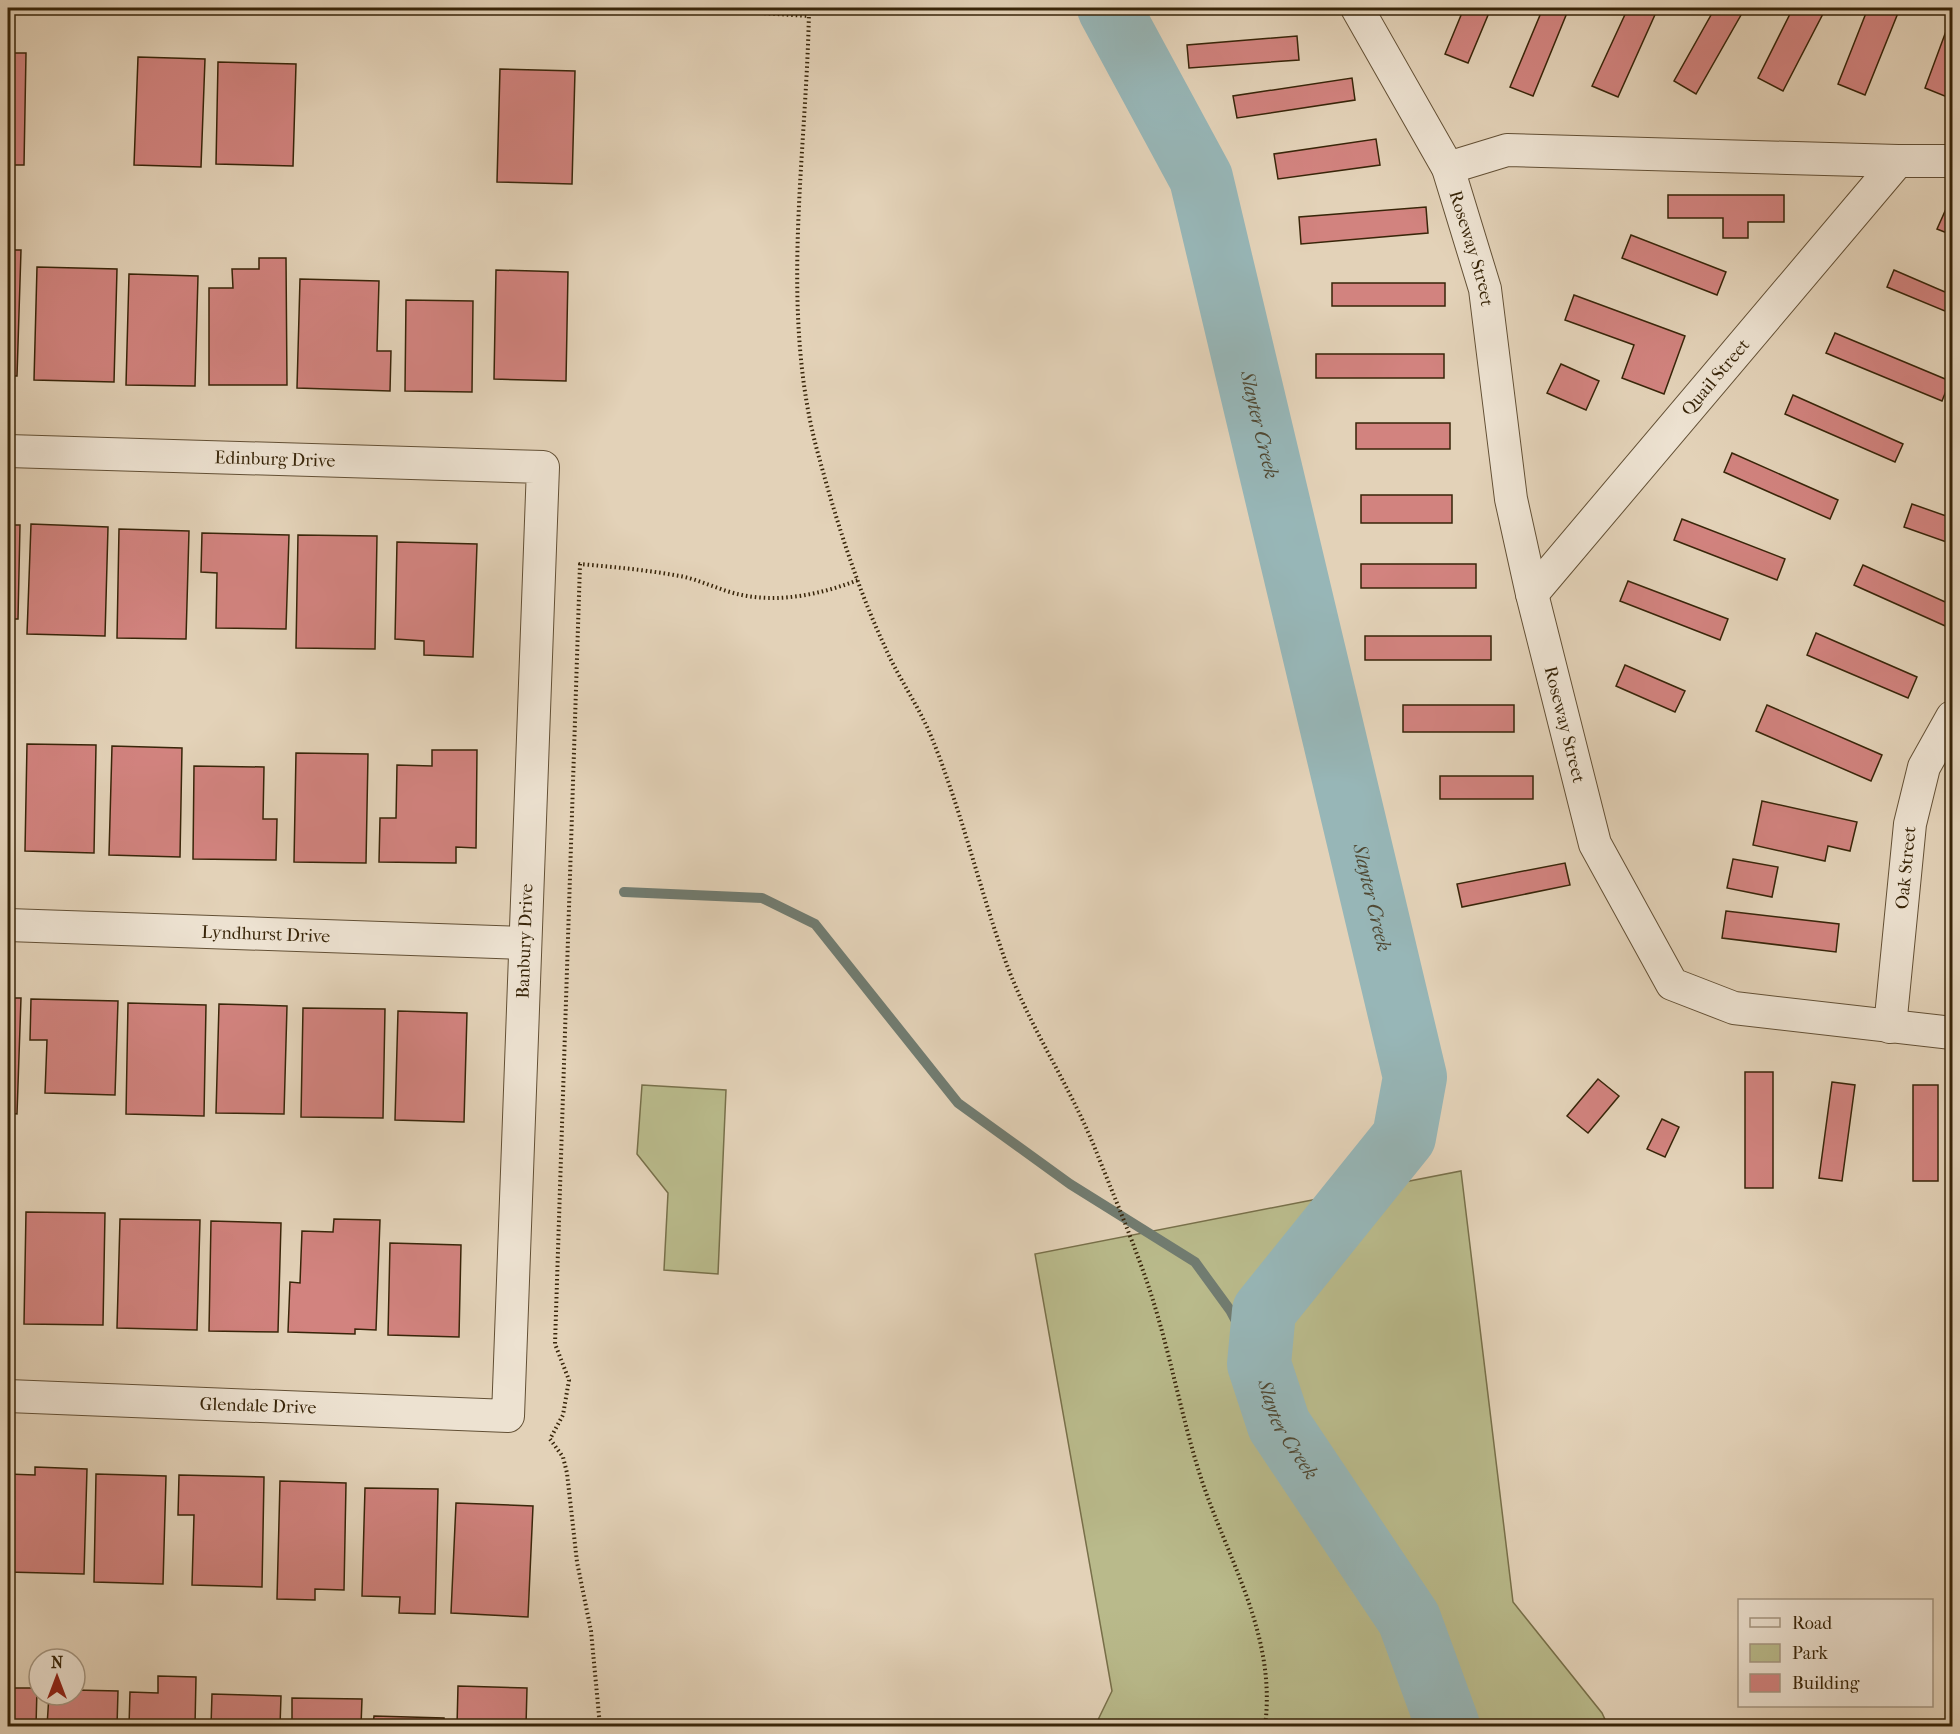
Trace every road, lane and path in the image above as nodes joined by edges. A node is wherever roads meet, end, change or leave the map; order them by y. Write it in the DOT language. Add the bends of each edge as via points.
graph roads {
  1 [pos="679,8"];
  2 [pos="809,8"];
  3 [pos="1357,8"];
  4 [pos="809,16"];
  5 [pos="1898,161"];
  6 [pos="1953,161"];
  7 [pos="1448,168"];
  8 [pos="8,451"];
  9 [pos="543,467"];
  10 [pos="858,580"];
  11 [pos="1532,594"];
  12 [pos="1953,717"];
  13 [pos="8,925"];
  14 [pos="525,943"];
  15 [pos="1890,1027"];
  16 [pos="1953,1033"];
  17 [pos="8,1396"];
  18 [pos="508,1416"];
  19 [pos="600,1726"];
  20 [pos="1265,1726"];
  1 -- 4 [label="path"];
  2 -- 4 [label="path"];
  3 -- 7 [label="street, Roseway Street"];
  4 -- 10 [label="path" via="798,227 802,362 816,443"];
  5 -- 6 [label="street, Roseway Street"];
  5 -- 7 [label="street, Roseway Street" via="1508,150"];
  5 -- 11 [label="street, Quail Street"];
  7 -- 11 [label="street, Roseway Street" via="1485,289 1511,499"];
  8 -- 9 [label="street, Edinburg Drive"];
  9 -- 14 [label="street, Banbury Drive"];
  10 -- 19 [label="path" via="819,593 762,597 741,595 683,577 580,564 555,1344 569,1380 563,1415 550,1439 563,1457 567,1473 577,1562 591,1631"];
  10 -- 20 [label="path" via="884,645 929,731 1009,969 1095,1149 1150,1290 1199,1473 1264,1653"];
  11 -- 15 [label="street, Roseway Street" via="1595,844 1672,984 1734,1008"];
  12 -- 15 [label="street, Oak Street" via="1924,767 1910,824"];
  13 -- 14 [label="street, Lyndhurst Drive"];
  14 -- 18 [label="street, Banbury Drive"];
  15 -- 16 [label="street, Roseway Street"];
  17 -- 18 [label="street, Glendale Drive"];
}
